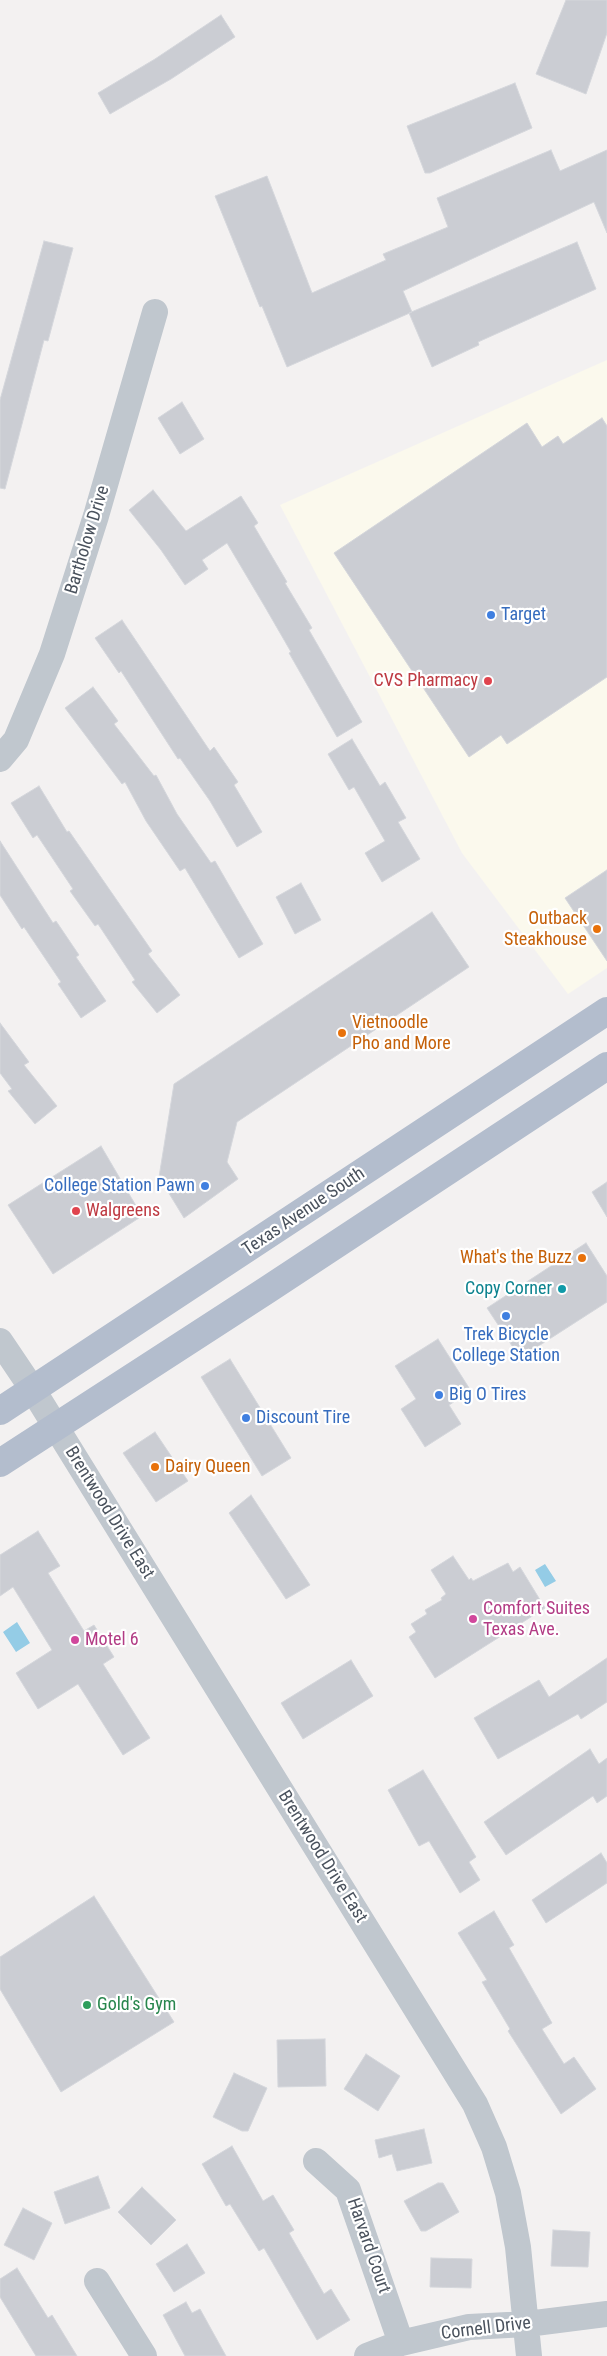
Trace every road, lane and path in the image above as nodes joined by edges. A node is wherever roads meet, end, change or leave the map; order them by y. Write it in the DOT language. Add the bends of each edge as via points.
graph roads {
  1 [pos="154,312"];
  2 [pos="0,759"];
  3 [pos="607,1011"];
  4 [pos="607,1066"];
  5 [pos="0,1341"];
  6 [pos="33,1390"];
  7 [pos="0,1411"];
  8 [pos="55,1427"];
  9 [pos="0,1463"];
  10 [pos="316,2161"];
  11 [pos="98,2281"];
  12 [pos="607,2314"];
  13 [pos="527,2324"];
  14 [pos="401,2343"];
  15 [pos="144,2356"];
  16 [pos="367,2356"];
  17 [pos="529,2356"];
  1 -- 2 [label="street, Bartholow Drive" via="96,516 52,654 16,740"];
  3 -- 6 [label="main road, Texas Avenue South"];
  4 -- 8 [label="main road"];
  5 -- 6 [label="street, Brentwood Drive East"];
  6 -- 7 [label="main road, Texas Avenue South"];
  6 -- 8 [label="street, Brentwood Drive East"];
  8 -- 9 [label="main road"];
  8 -- 13 [label="street, Brentwood Drive East" via="475,2104 494,2147 508,2193"];
  10 -- 14 [label="street, Harvard Court" via="348,2190"];
  11 -- 15 [label="street"];
  12 -- 13 [label="street, Cornell Drive"];
  13 -- 14 [label="street, Cornell Drive" via="468,2327"];
  13 -- 17 [label="street, Brentwood Drive East"];
  14 -- 16 [label="street, Cornell Drive"];
}
